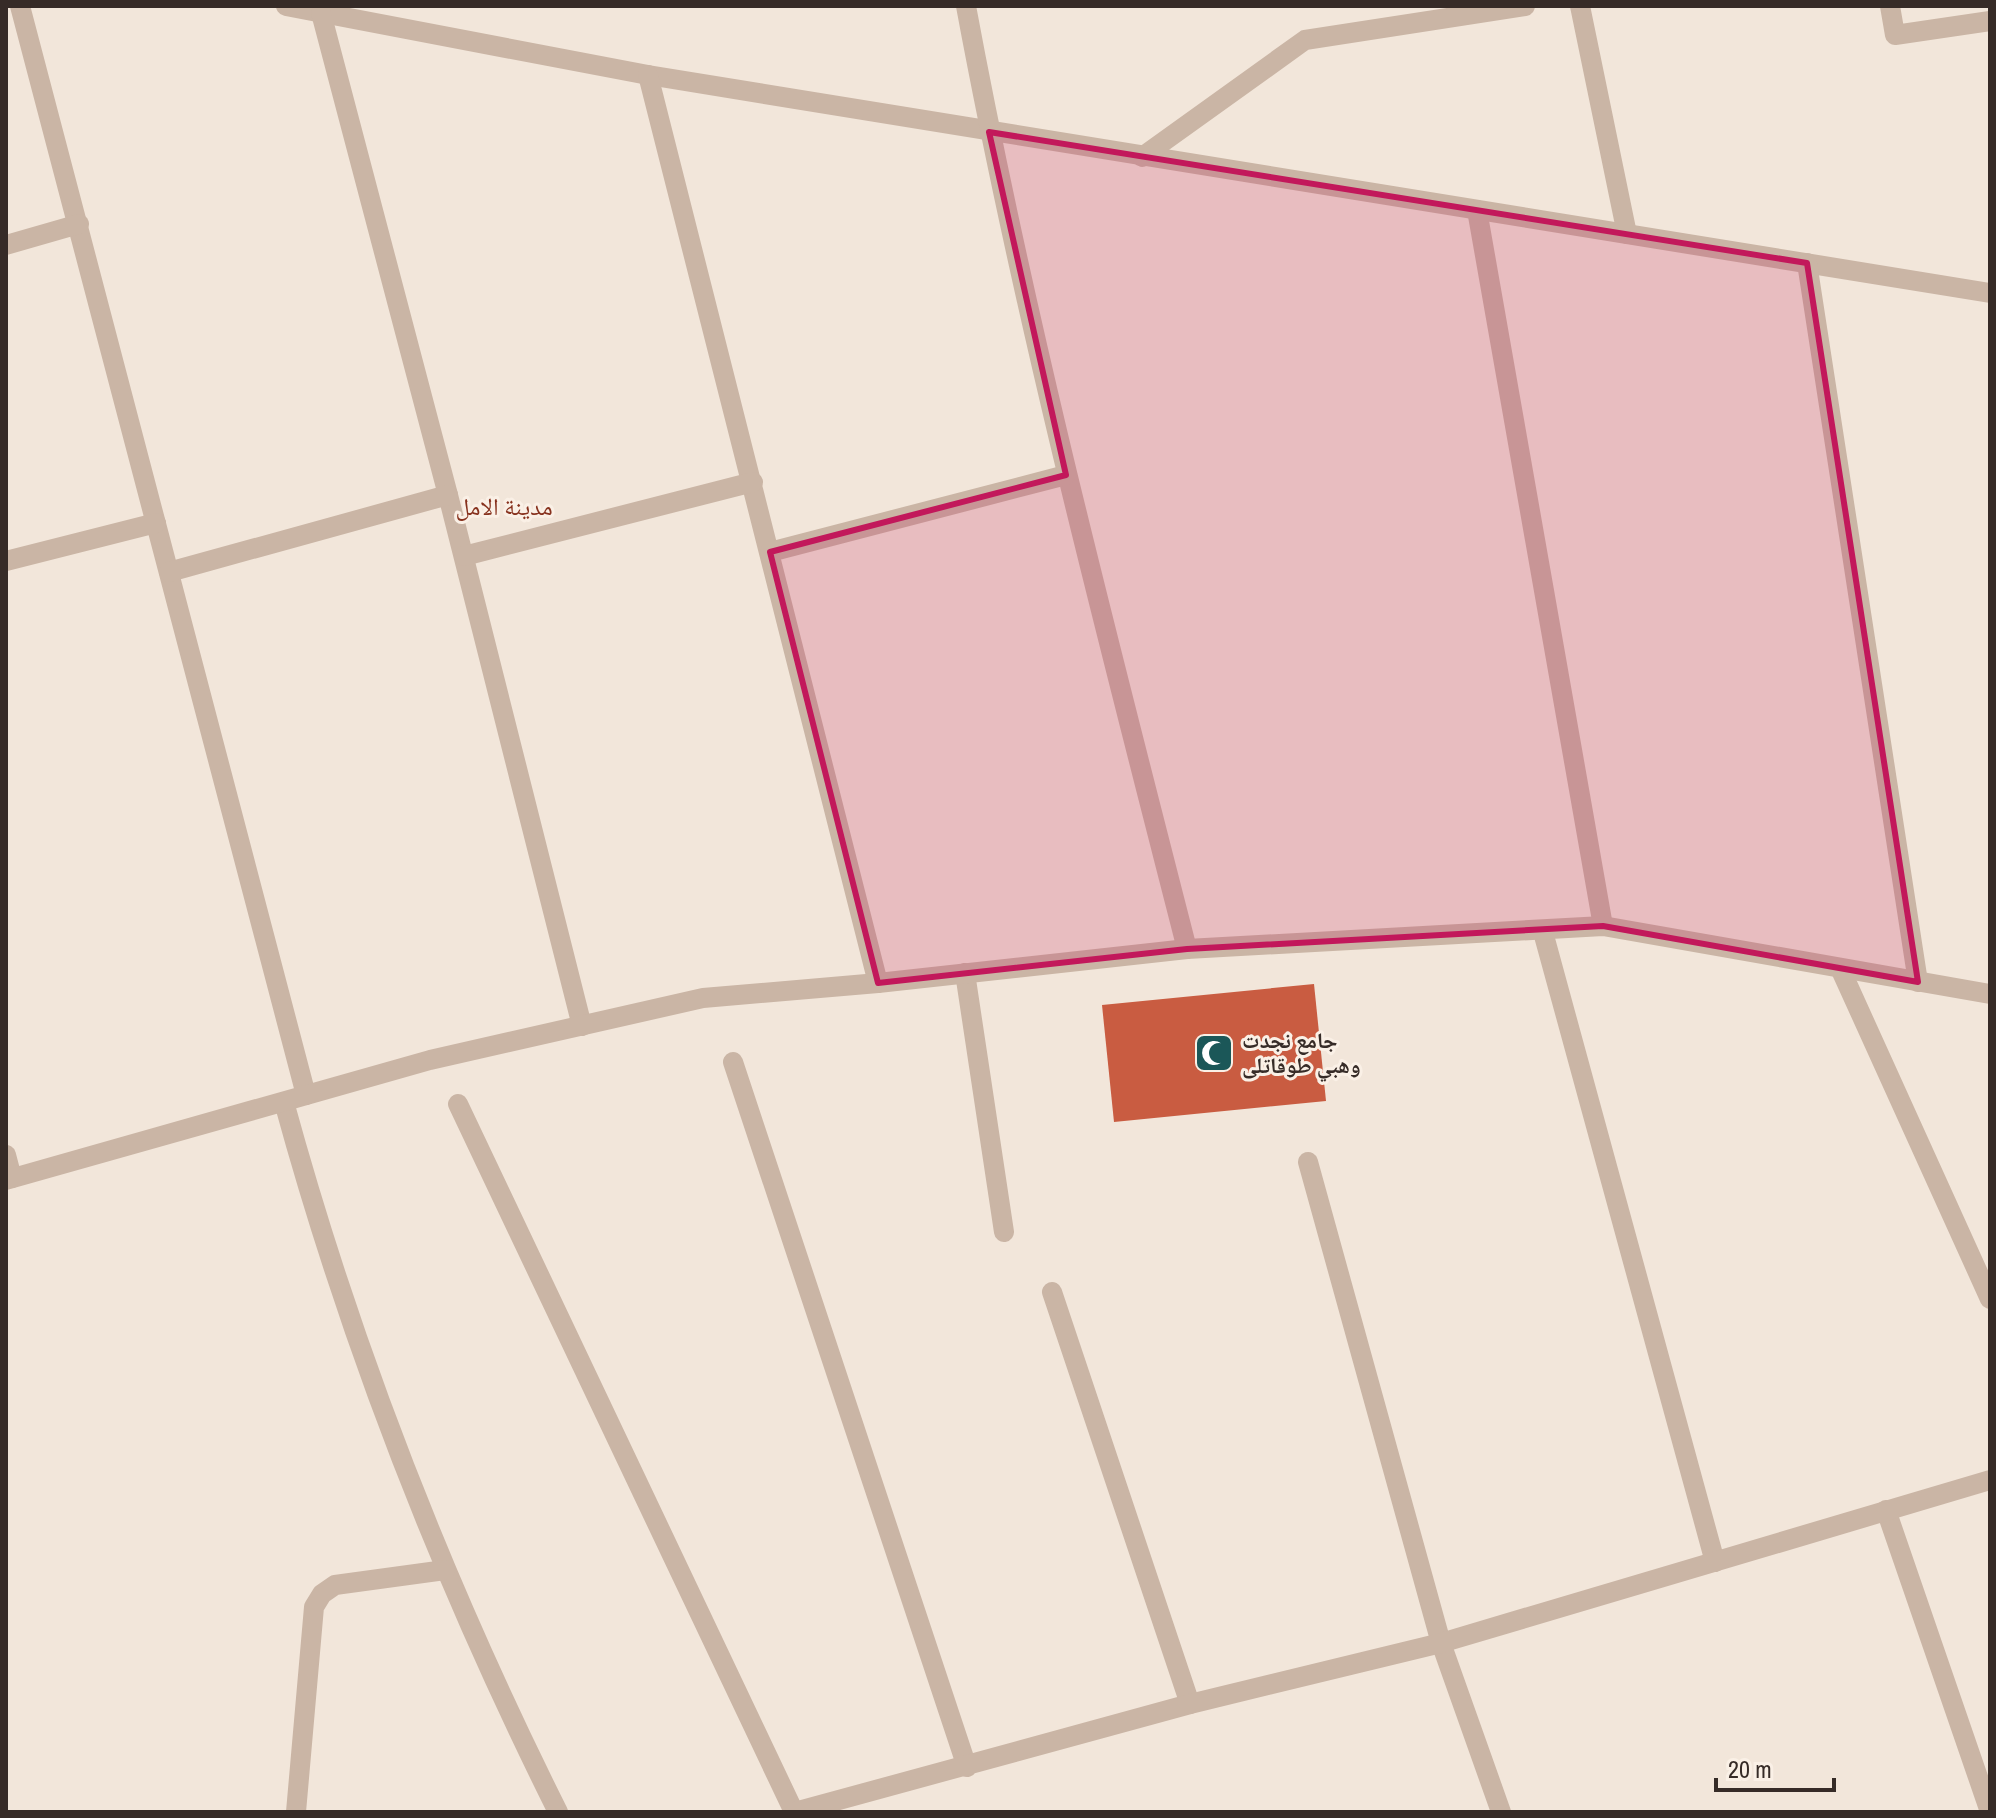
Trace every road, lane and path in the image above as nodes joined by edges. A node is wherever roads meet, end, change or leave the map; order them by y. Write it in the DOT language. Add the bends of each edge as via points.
graph roads {
  1 [pos="20,6"];
  2 [pos="286,6"];
  3 [pos="966,6"];
  4 [pos="1525,6"];
  5 [pos="1580,6"];
  6 [pos="1890,6"];
  7 [pos="321,13"];
  8 [pos="1990,21"];
  9 [pos="648,75"];
  10 [pos="989,132"];
  11 [pos="1142,157"];
  12 [pos="1477,210"];
  13 [pos="79,224"];
  14 [pos="1627,234"];
  15 [pos="6,245"];
  16 [pos="1807,263"];
  17 [pos="1990,293"];
  18 [pos="1066,475"];
  19 [pos="753,482"];
  20 [pos="448,495"];
  21 [pos="156,523"];
  22 [pos="770,552"];
  23 [pos="464,556"];
  24 [pos="6,561"];
  25 [pos="169,572"];
  26 [pos="1603,926"];
  27 [pos="1543,932"];
  28 [pos="1187,949"];
  29 [pos="1840,968"];
  30 [pos="965,973"];
  31 [pos="1918,982"];
  32 [pos="878,983"];
  33 [pos="1990,994"];
  34 [pos="582,1026"];
  35 [pos="733,1062"];
  36 [pos="306,1095"];
  37 [pos="284,1102"];
  38 [pos="458,1104"];
  39 [pos="6,1155"];
  40 [pos="1308,1162"];
  41 [pos="9,1179"];
  42 [pos="1004,1232"];
  43 [pos="1052,1292"];
  44 [pos="1990,1299"];
  45 [pos="1990,1480"];
  46 [pos="1886,1510"];
  47 [pos="1715,1562"];
  48 [pos="445,1570"];
  49 [pos="1441,1643"];
  50 [pos="1190,1704"];
  51 [pos="967,1767"];
  52 [pos="296,1812"];
  53 [pos="558,1812"];
  54 [pos="794,1812"];
  55 [pos="1501,1812"];
  56 [pos="1990,1812"];
  1 -- 13 [label="street"];
  2 -- 7 [label="street"];
  3 -- 10 [label="street"];
  4 -- 11 [label="street" via="1305,40"];
  5 -- 14 [label="street"];
  6 -- 8 [label="street" via="1895,35"];
  7 -- 9 [label="street"];
  7 -- 20 [label="street"];
  9 -- 10 [label="street"];
  9 -- 19 [label="street"];
  10 -- 11 [label="street"];
  10 -- 18 [label="street"];
  11 -- 12 [label="street"];
  12 -- 14 [label="street"];
  12 -- 26 [label="street"];
  13 -- 15 [label="street"];
  13 -- 21 [label="street"];
  14 -- 16 [label="street"];
  16 -- 17 [label="street"];
  16 -- 31 [label="street"];
  18 -- 22 [label="street"];
  18 -- 28 [label="street"];
  19 -- 22 [label="street"];
  19 -- 23 [label="street"];
  20 -- 23 [label="street"];
  20 -- 25 [label="street"];
  21 -- 24 [label="street"];
  21 -- 25 [label="street"];
  22 -- 32 [label="street"];
  23 -- 34 [label="street"];
  25 -- 36 [label="street"];
  26 -- 27 [label="street"];
  26 -- 29 [label="street"];
  27 -- 28 [label="street"];
  27 -- 47 [label="street"];
  28 -- 30 [label="street"];
  29 -- 31 [label="street"];
  29 -- 44 [label="street"];
  30 -- 32 [label="street"];
  30 -- 42 [label="street"];
  31 -- 33 [label="street"];
  32 -- 34 [label="street" via="703,998"];
  34 -- 36 [label="street"];
  35 -- 51 [label="street"];
  36 -- 37 [label="street"];
  37 -- 41 [label="street"];
  37 -- 48 [label="street" via="374,1388"];
  38 -- 54 [label="street"];
  39 -- 41 [label="street"];
  40 -- 49 [label="street"];
  43 -- 50 [label="street"];
  45 -- 46 [label="street"];
  46 -- 47 [label="street"];
  46 -- 56 [label="street"];
  47 -- 49 [label="street"];
  48 -- 52 [label="street" via="335,1585 322,1594 311,1622"];
  48 -- 53 [label="street"];
  49 -- 50 [label="street"];
  49 -- 55 [label="street"];
  50 -- 51 [label="street"];
  51 -- 54 [label="street"];
}
